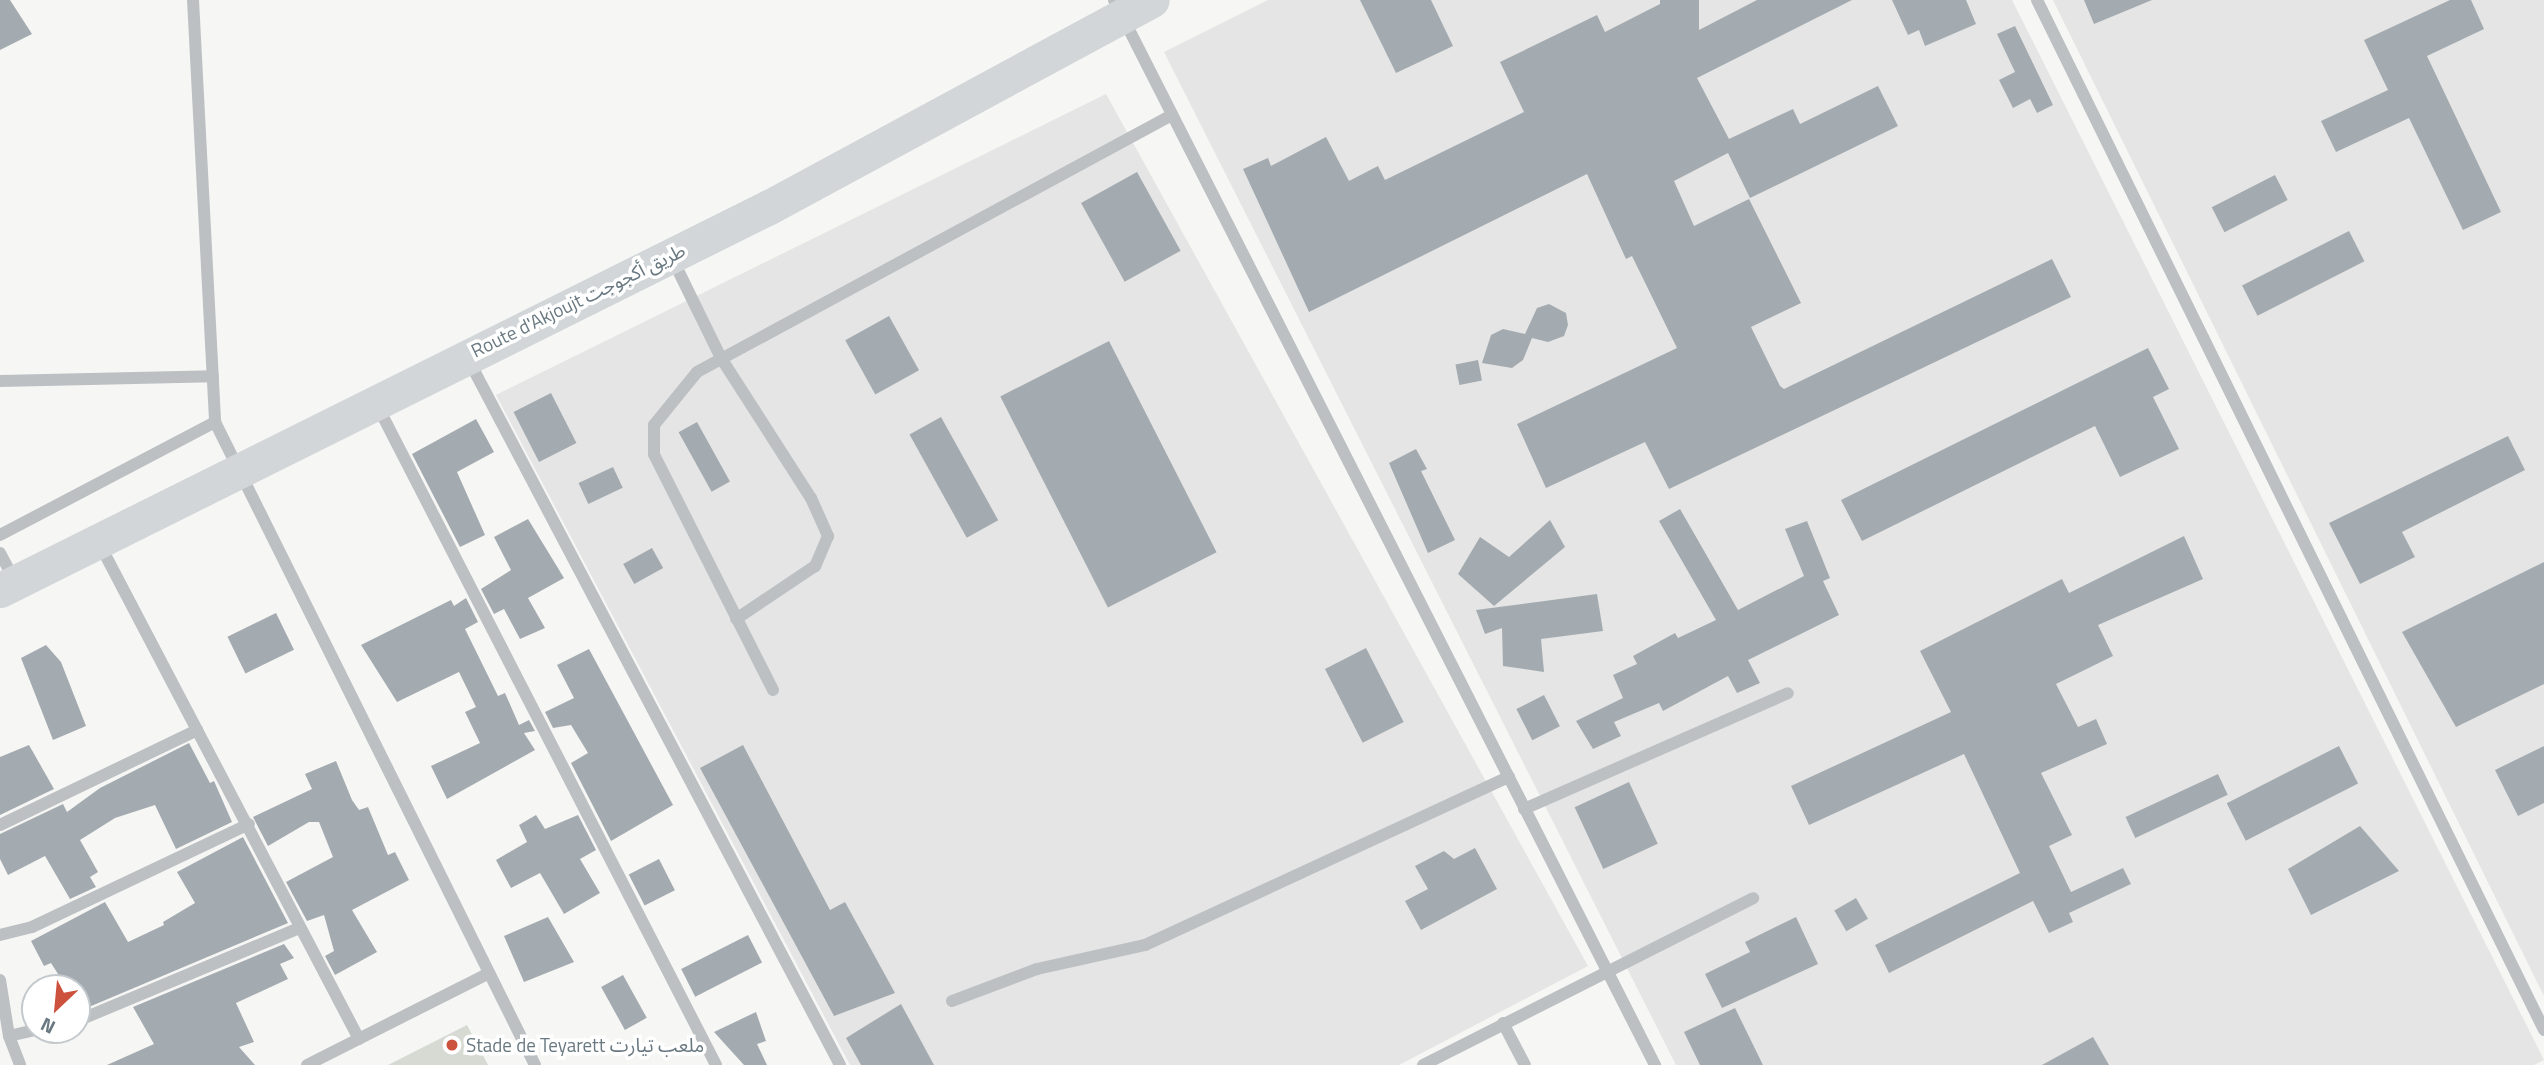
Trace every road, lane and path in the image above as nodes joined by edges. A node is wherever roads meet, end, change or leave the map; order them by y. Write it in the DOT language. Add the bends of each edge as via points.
graph roads {
  1 [pos="193,0"];
  2 [pos="2037,0"];
  3 [pos="1129,5"];
  4 [pos="1172,115"];
  5 [pos="670,254"];
  6 [pos="466,355"];
  7 [pos="721,358"];
  8 [pos="213,376"];
  9 [pos="0,381"];
  10 [pos="375,401"];
  11 [pos="215,422"];
  12 [pos="237,471"];
  13 [pos="0,535"];
  14 [pos="97,541"];
  15 [pos="5,575"];
  16 [pos="736,619"];
  17 [pos="773,690"];
  18 [pos="1788,693"];
  19 [pos="197,730"];
  20 [pos="1509,777"];
  21 [pos="1524,808"];
  22 [pos="248,824"];
  23 [pos="0,825"];
  24 [pos="1754,898"];
  25 [pos="297,929"];
  26 [pos="0,935"];
  27 [pos="1606,970"];
  28 [pos="489,973"];
  29 [pos="0,980"];
  30 [pos="952,1001"];
  31 [pos="91,1015"];
  32 [pos="1503,1023"];
  33 [pos="2544,1030"];
  34 [pos="21,1033"];
  35 [pos="9,1036"];
  36 [pos="359,1039"];
  37 [pos="20,1065"];
  38 [pos="307,1065"];
  39 [pos="535,1065"];
  40 [pos="716,1065"];
  41 [pos="840,1065"];
  42 [pos="1423,1065"];
  43 [pos="1525,1065"];
  44 [pos="1655,1065"];
  1 -- 8 [label="street"];
  2 -- 33 [label="street"];
  3 -- 4 [label="street"];
  3 -- 5 [label="highway, Route d'Akjoujt طريق أكجوجت" via="769,207"];
  4 -- 7 [label="street"];
  4 -- 20 [label="street"];
  5 -- 6 [label="highway, Route d'Akjoujt طريق أكجوجت"];
  5 -- 7 [label="street"];
  6 -- 10 [label="highway, Route d'Akjoujt طريق أكجوجت"];
  6 -- 41 [label="street"];
  7 -- 16 [label="street" via="697,372 672,400 654,425 651,440"];
  7 -- 16 [label="street" via="811,498 828,536 815,566"];
  8 -- 9 [label="street"];
  8 -- 11 [label="street"];
  10 -- 12 [label="highway, Route d'Akjoujt طريق أكجوجت"];
  10 -- 40 [label="street"];
  11 -- 12 [label="street"];
  11 -- 13 [label="street"];
  12 -- 14 [label="highway, Route d'Akjoujt طريق أكجوجت"];
  12 -- 28 [label="street"];
  14 -- 15 [label="highway, Route d'Akjoujt طريق أكجوجت"];
  14 -- 19 [label="street"];
  16 -- 17 [label="street"];
  18 -- 21 [label="street"];
  19 -- 22 [label="street"];
  19 -- 23 [label="street"];
  20 -- 21 [label="street"];
  20 -- 30 [label="street" via="1145,946 1037,969"];
  21 -- 27 [label="street"];
  22 -- 25 [label="street"];
  22 -- 26 [label="street" via="32,928"];
  24 -- 27 [label="street"];
  25 -- 31 [label="street"];
  25 -- 36 [label="street"];
  27 -- 32 [label="street"];
  27 -- 44 [label="street"];
  28 -- 36 [label="street"];
  28 -- 39 [label="street"];
  29 -- 35 [label="street"];
  32 -- 42 [label="street"];
  32 -- 43 [label="street"];
  34 -- 35 [label="street"];
  35 -- 37 [label="street"];
  36 -- 38 [label="street"];
}
